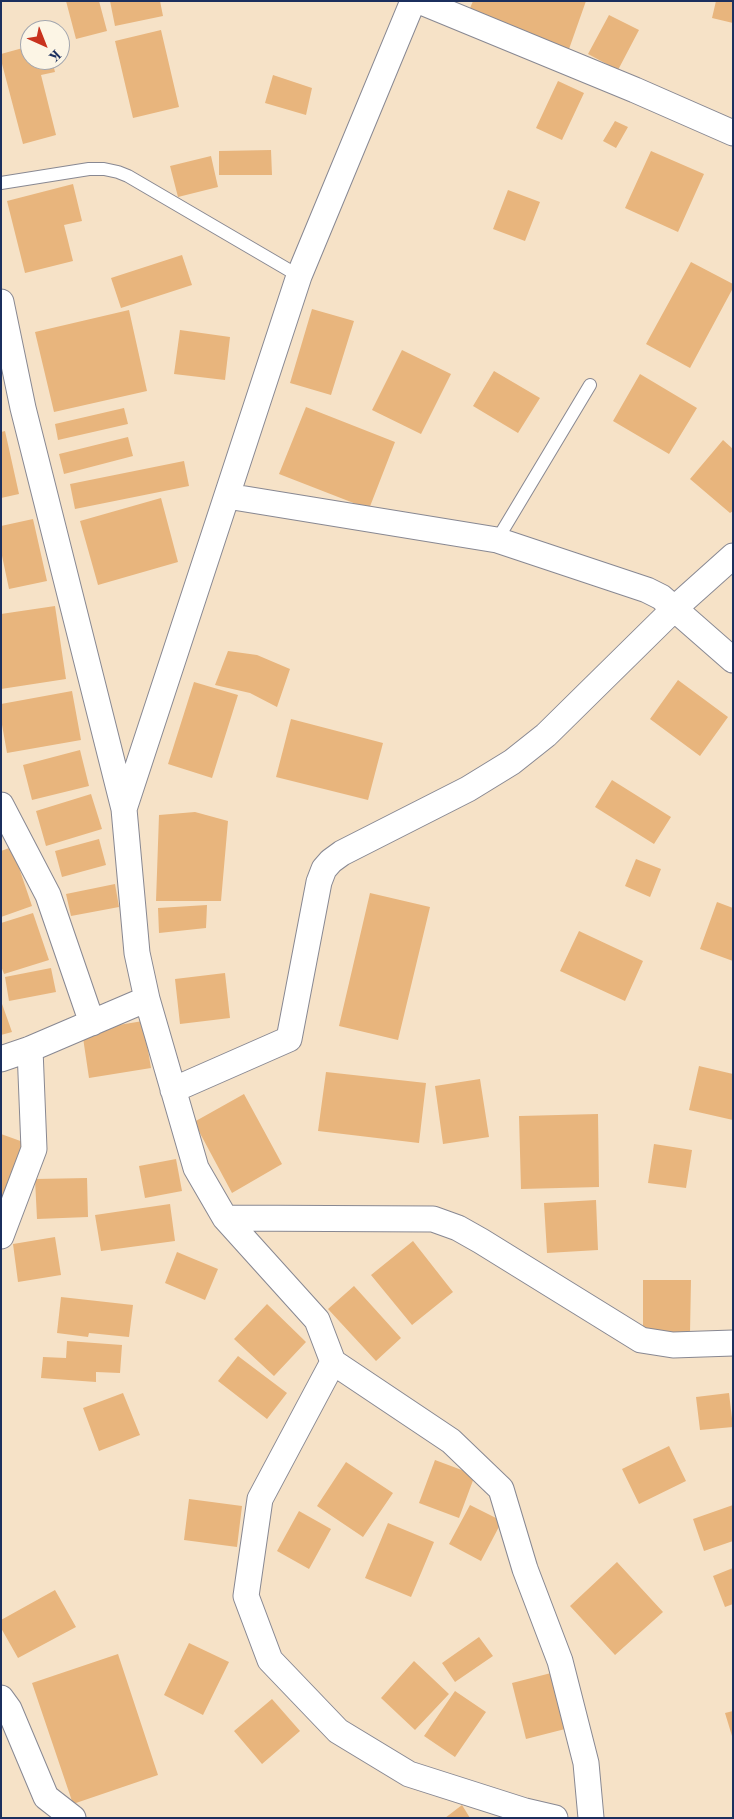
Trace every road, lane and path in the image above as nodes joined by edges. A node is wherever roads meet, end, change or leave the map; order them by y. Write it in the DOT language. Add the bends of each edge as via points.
graph roads {
  1 [pos="413,1"];
  2 [pos="419,1"];
  3 [pos="733,133"];
  4 [pos="1,183"];
  5 [pos="299,276"];
  6 [pos="1,302"];
  7 [pos="590,385"];
  8 [pos="12,410"];
  9 [pos="227,496"];
  10 [pos="497,540"];
  11 [pos="733,556"];
  12 [pos="675,608"];
  13 [pos="733,660"];
  14 [pos="1,805"];
  15 [pos="124,809"];
  16 [pos="147,999"];
  17 [pos="92,1022"];
  18 [pos="30,1049"];
  19 [pos="1,1059"];
  20 [pos="173,1090"];
  21 [pos="225,1218"];
  22 [pos="1,1236"];
  23 [pos="733,1343"];
  24 [pos="333,1362"];
  25 [pos="1,1698"];
  26 [pos="73,1818"];
  27 [pos="555,1818"];
  28 [pos="591,1818"];
  1 -- 5 [label="street"];
  2 -- 3 [label="street"];
  4 -- 5 [label="lane" via="89,169 118,172"];
  5 -- 9 [label="street"];
  6 -- 8 [label="street"];
  7 -- 10 [label="lane"];
  8 -- 15 [label="street"];
  9 -- 10 [label="street"];
  9 -- 15 [label="street"];
  10 -- 12 [label="street" via="647,590"];
  11 -- 12 [label="street"];
  12 -- 13 [label="street"];
  12 -- 20 [label="street" via="546,735 512,762 468,789 331,861 319,882 289,1040"];
  14 -- 17 [label="street" via="48,895"];
  15 -- 16 [label="street" via="137,953"];
  16 -- 17 [label="street"];
  16 -- 20 [label="street"];
  17 -- 18 [label="street"];
  18 -- 19 [label="street"];
  18 -- 22 [label="street" via="34,1149"];
  20 -- 21 [label="street" via="196,1168"];
  21 -- 23 [label="street" via="433,1219 481,1241 641,1340 673,1345"];
  21 -- 24 [label="street" via="316,1320"];
  24 -- 27 [label="street" via="260,1499 246,1596 270,1660 338,1731 409,1774 525,1812"];
  24 -- 28 [label="street" via="451,1441 500,1490 524,1569 560,1661 586,1763"];
  25 -- 26 [label="street" via="9,1709 46,1797"];
}
